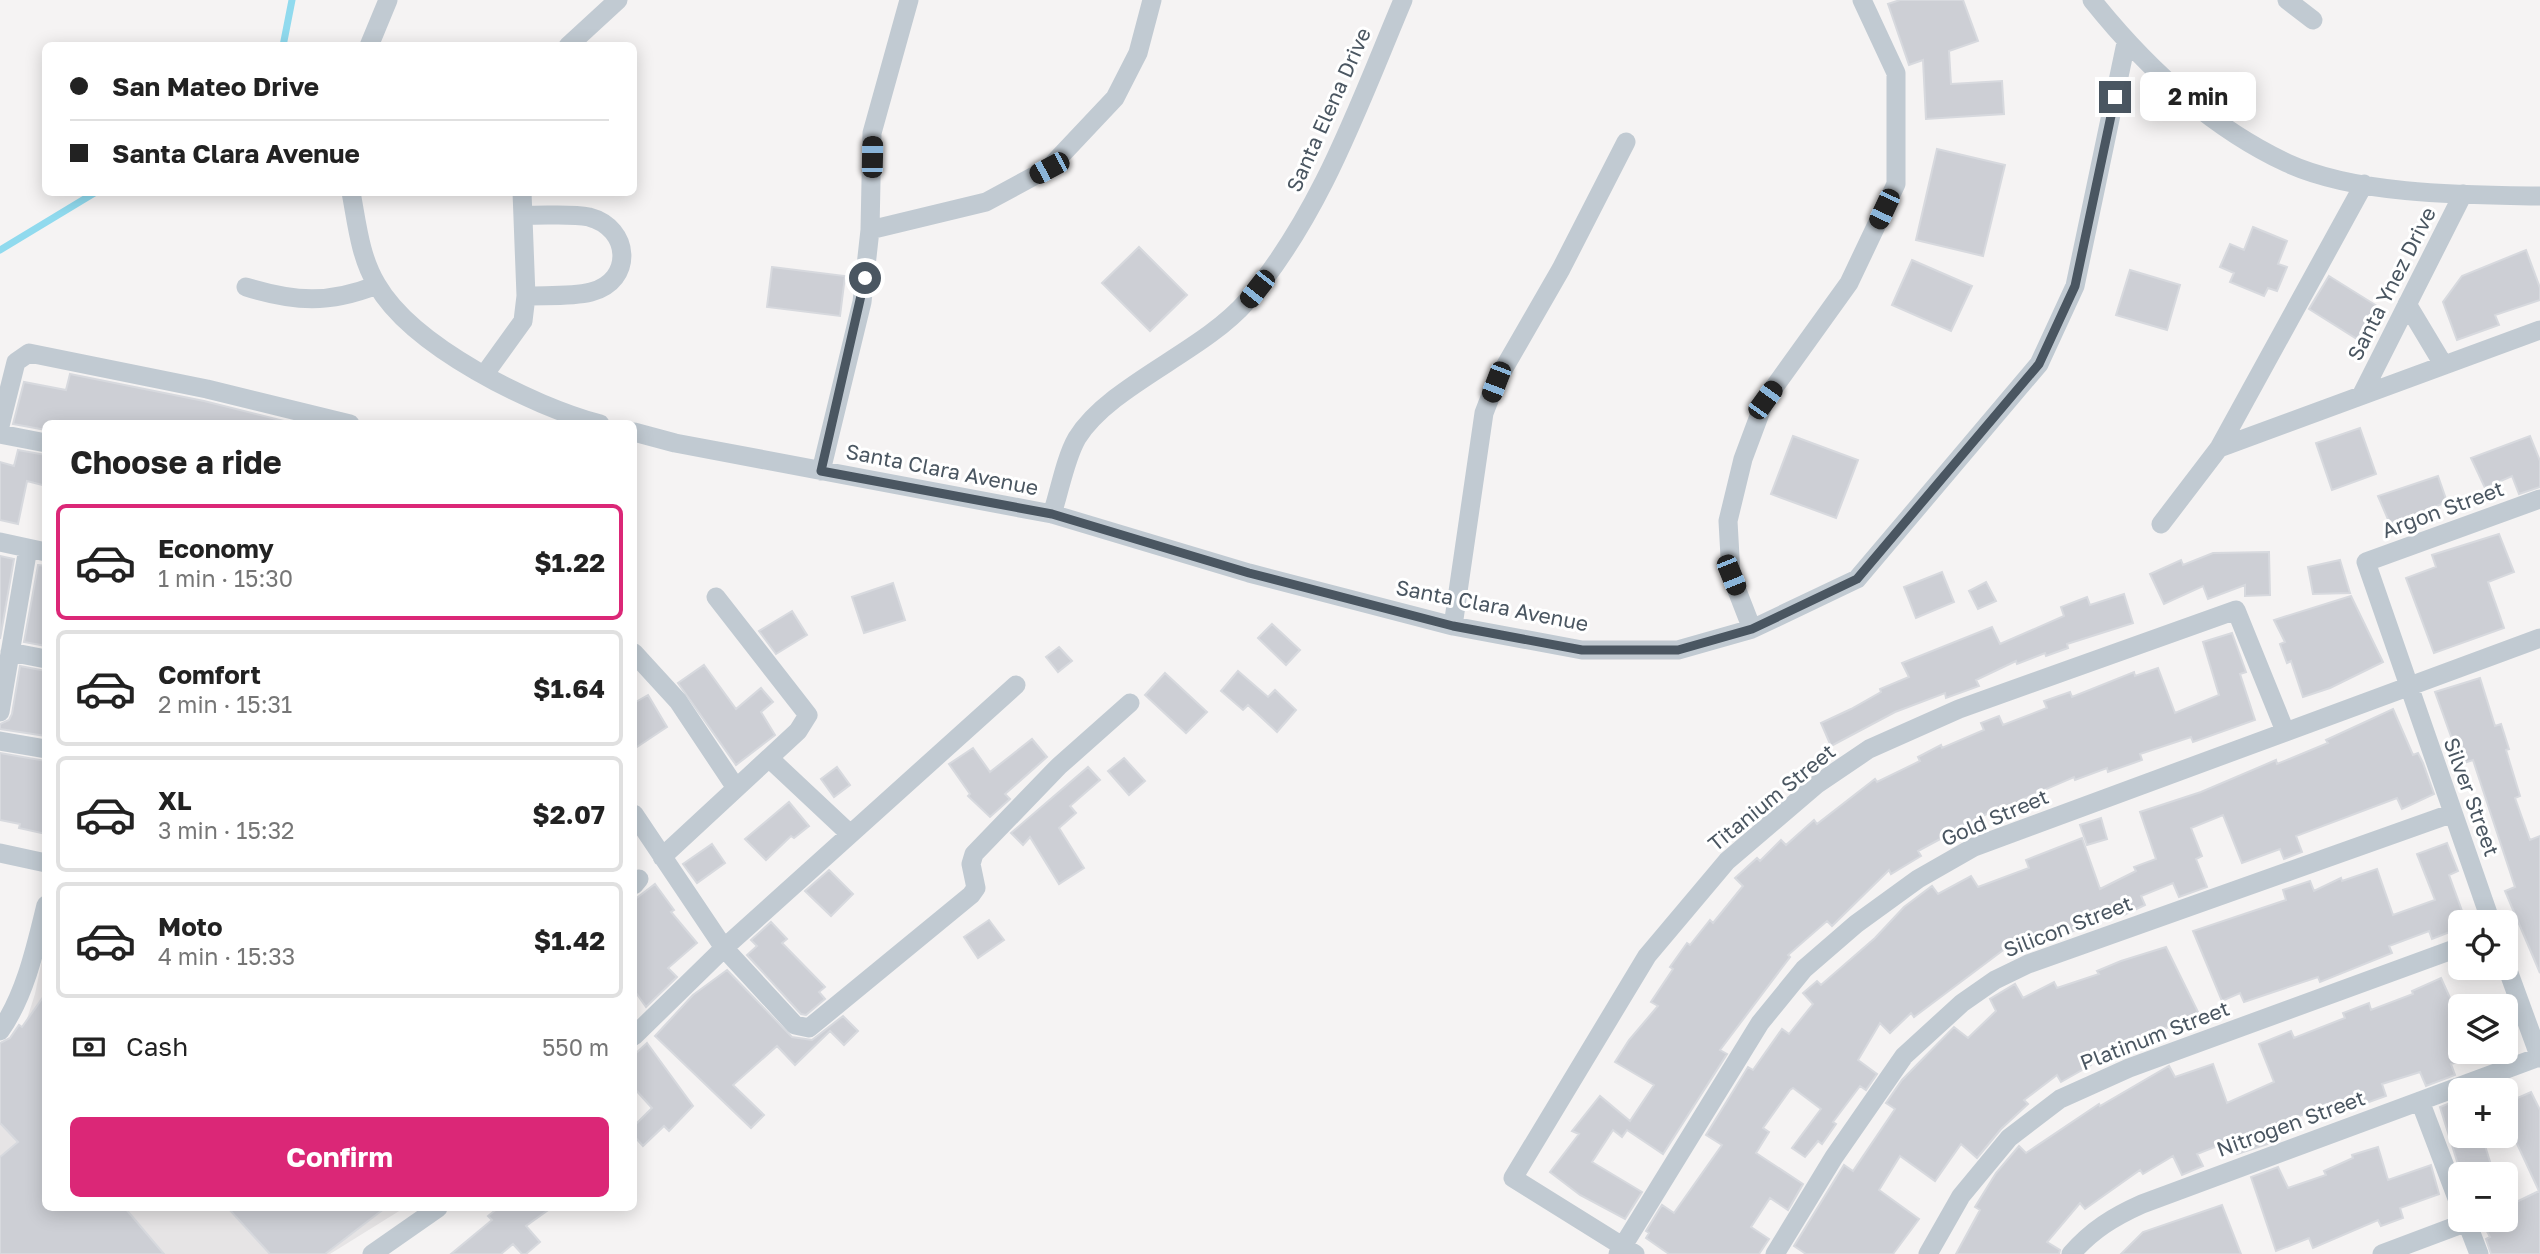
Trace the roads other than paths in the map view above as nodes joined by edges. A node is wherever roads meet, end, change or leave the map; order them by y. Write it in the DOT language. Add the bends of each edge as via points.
graph roads {
  1 [pos="388,0"];
  2 [pos="618,0"];
  3 [pos="909,0"];
  4 [pos="1152,0"];
  5 [pos="1403,0"];
  6 [pos="1862,0"];
  7 [pos="2092,0"];
  8 [pos="2287,0"];
  9 [pos="2314,20"];
  10 [pos="371,42"];
  11 [pos="572,42"];
  12 [pos="2126,43"];
  13 [pos="1626,142"];
  14 [pos="2364,184"];
  15 [pos="2463,194"];
  16 [pos="352,196"];
  17 [pos="522,196"];
  18 [pos="2540,196"];
  19 [pos="524,215"];
  20 [pos="870,230"];
  21 [pos="377,285"];
  22 [pos="246,287"];
  23 [pos="526,296"];
  24 [pos="2407,304"];
  25 [pos="2540,330"];
  26 [pos="2443,364"];
  27 [pos="484,375"];
  28 [pos="2362,394"];
  29 [pos="334,420"];
  30 [pos="585,420"];
  31 [pos="0,426"];
  32 [pos="637,433"];
  33 [pos="0,434"];
  34 [pos="42,442"];
  35 [pos="2219,448"];
  36 [pos="821,471"];
  37 [pos="2540,499"];
  38 [pos="1052,514"];
  39 [pos="2161,524"];
  40 [pos="0,542"];
  41 [pos="37,550"];
  42 [pos="716,597"];
  43 [pos="1453,626"];
  44 [pos="1752,629"];
  45 [pos="2540,638"];
  46 [pos="9,652"];
  47 [pos="637,656"];
  48 [pos="42,658"];
  49 [pos="1016,685"];
  50 [pos="2407,686"];
  51 [pos="1,702"];
  52 [pos="1130,703"];
  53 [pos="2286,730"];
  54 [pos="0,741"];
  55 [pos="42,748"];
  56 [pos="769,758"];
  57 [pos="736,788"];
  58 [pos="2453,813"];
  59 [pos="637,819"];
  60 [pos="850,834"];
  61 [pos="0,853"];
  62 [pos="662,857"];
  63 [pos="42,862"];
  64 [pos="2487,910"];
  65 [pos="42,921"];
  66 [pos="724,948"];
  67 [pos="2448,951"];
  68 [pos="2512,980"];
  69 [pos="0,1031"];
  70 [pos="637,1032"];
  71 [pos="2540,1057"];
  72 [pos="2420,1101"];
  73 [pos="2448,1174"];
  74 [pos="434,1211"];
  75 [pos="2448,1223"];
  76 [pos="2470,1232"];
  77 [pos="1625,1251"];
  78 [pos="372,1254"];
  79 [pos="1775,1254"];
  80 [pos="1928,1254"];
  81 [pos="2071,1254"];
  82 [pos="2382,1254"];
  83 [pos="2479,1254"];
  1 -- 10 [label="street"];
  2 -- 11 [label="street"];
  3 -- 20 [label="street" via="872,133"];
  4 -- 20 [label="street" via="1138,53 1115,98 1049,168 986,202"];
  5 -- 38 [label="street, Santa Elena Drive" via="1327,178 1281,258 1245,304 1195,345 1103,408 1077,439"];
  6 -- 44 [label="street" via="1896,73 1896,184 1849,283 1765,400 1742,459 1728,521 1731,575"];
  7 -- 12 [label="street"];
  8 -- 9 [label="street"];
  12 -- 14 [label="street" via="2179,92 2288,163"];
  12 -- 44 [label="street, Santa Clara Avenue" via="2075,286 2039,364 1857,579"];
  13 -- 43 [label="street" via="1496,382 1484,413"];
  14 -- 15 [label="street"];
  14 -- 35 [label="street"];
  15 -- 18 [label="street"];
  15 -- 24 [label="street, Santa Ynez Drive"];
  16 -- 21 [label="street" via="361,248"];
  17 -- 19 [label="street"];
  19 -- 23 [label="street"];
  19 -- 23 [label="street" via="589,217 607,225 624,246 624,264 612,281 591,292"];
  20 -- 36 [label="street" via="862,302"];
  21 -- 22 [label="street" via="347,297 317,300 278,297"];
  21 -- 27 [label="street" via="410,326"];
  23 -- 27 [label="street" via="523,321"];
  24 -- 26 [label="street"];
  24 -- 28 [label="street, Santa Ynez Drive"];
  25 -- 26 [label="street"];
  26 -- 28 [label="street"];
  27 -- 30 [label="street"];
  28 -- 35 [label="street"];
  29 -- 31 [label="street" via="29,353 16,362"];
  32 -- 36 [label="street, Santa Clara Avenue"];
  33 -- 34 [label="street"];
  35 -- 39 [label="street"];
  36 -- 38 [label="street, Santa Clara Avenue"];
  37 -- 50 [label="street, Argon Street" via="2366,562"];
  38 -- 43 [label="street, Santa Clara Avenue" via="1249,573"];
  40 -- 41 [label="street"];
  41 -- 46 [label="street"];
  42 -- 56 [label="street" via="808,715"];
  43 -- 44 [label="street, Santa Clara Avenue" via="1582,650 1678,650"];
  45 -- 50 [label="street, Gold Street"];
  46 -- 48 [label="street"];
  46 -- 51 [label="street"];
  47 -- 57 [label="street" via="678,701"];
  49 -- 60 [label="street"];
  50 -- 53 [label="street, Gold Street"];
  50 -- 58 [label="street, Silver Street"];
  52 -- 66 [label="street" via="1059,765 974,854 971,864 976,888 971,895 809,1028 795,1025"];
  53 -- 77 [label="street, Gold Street" via="1975,847 1918,879 1856,924 1804,969 1760,1023"];
  53 -- 77 [label="street, Titanium Street" via="2236,610 1959,709 1869,750 1816,785 1727,861 1647,956 1513,1178"];
  54 -- 55 [label="street"];
  56 -- 57 [label="street"];
  56 -- 60 [label="street"];
  57 -- 62 [label="street"];
  58 -- 64 [label="street, Silver Street"];
  58 -- 79 [label="street, Silicon Street" via="2028,964 1995,980 1962,1003 1904,1056 1834,1157"];
  59 -- 62 [label="street"];
  60 -- 66 [label="street"];
  61 -- 63 [label="street"];
  62 -- 66 [label="street"];
  65 -- 69 [label="street" via="9,1018"];
  66 -- 70 [label="street"];
  67 -- 80 [label="street, Platinum Street" via="2129,1068 2060,1099 2001,1148 1961,1196"];
  68 -- 71 [label="street"];
  71 -- 72 [label="street, Nitrogen Street"];
  72 -- 73 [label="street"];
  72 -- 81 [label="street, Nitrogen Street" via="2115,1216 2089,1233"];
  74 -- 78 [label="street"];
  75 -- 82 [label="street"];
  76 -- 83 [label="street"];
}
